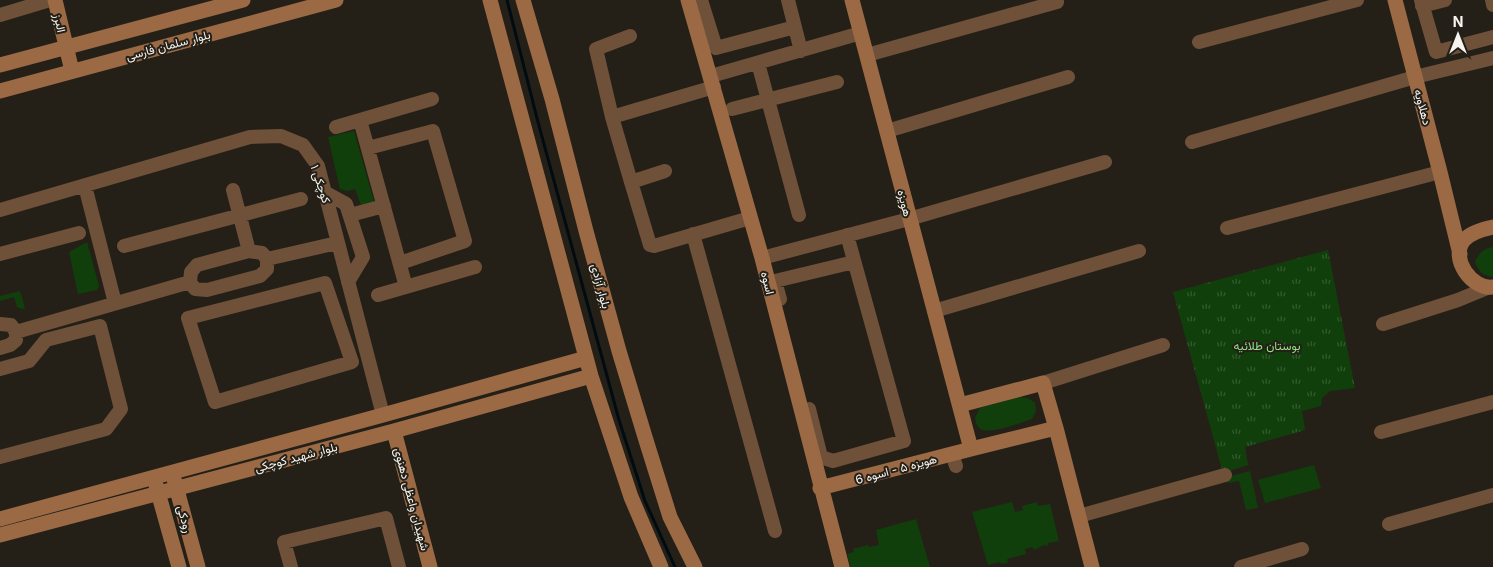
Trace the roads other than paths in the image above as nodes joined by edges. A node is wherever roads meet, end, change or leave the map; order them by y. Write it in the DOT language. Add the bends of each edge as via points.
graph roads {
  1 [pos="50,0"];
  2 [pos="55,0"];
  3 [pos="244,0"];
  4 [pos="336,0"];
  5 [pos="490,0"];
  6 [pos="523,0"];
  7 [pos="688,0"];
  8 [pos="701,0"];
  9 [pos="788,0"];
  10 [pos="852,0"];
  11 [pos="1357,0"];
  12 [pos="1395,0"];
  13 [pos="1445,0"];
  14 [pos="1492,0"];
  15 [pos="1057,2"];
  16 [pos="1422,3"];
  17 [pos="1493,5"];
  18 [pos="0,15"];
  19 [pos="795,27"];
  20 [pos="861,33"];
  21 [pos="630,36"];
  22 [pos="1493,37"];
  23 [pos="1199,42"];
  24 [pos="66,47"];
  25 [pos="801,50"];
  26 [pos="867,54"];
  27 [pos="1493,58"];
  28 [pos="758,63"];
  29 [pos="0,65"];
  30 [pos="72,71"];
  31 [pos="1068,77"];
  32 [pos="1415,77"];
  33 [pos="712,81"];
  34 [pos="837,82"];
  35 [pos="0,91"];
  36 [pos="432,99"];
  37 [pos="768,100"];
  38 [pos="732,109"];
  39 [pos="612,117"];
  40 [pos="360,120"];
  41 [pos="336,127"];
  42 [pos="887,131"];
  43 [pos="1192,142"];
  44 [pos="368,148"];
  45 [pos="1105,162"];
  46 [pos="665,171"];
  47 [pos="1440,172"];
  48 [pos="631,182"];
  49 [pos="85,186"];
  50 [pos="233,190"];
  51 [pos="324,192"];
  52 [pos="301,199"];
  53 [pos="384,206"];
  54 [pos="0,210"];
  55 [pos="799,215"];
  56 [pos="1450,215"];
  57 [pos="240,216"];
  58 [pos="350,216"];
  59 [pos="750,218"];
  60 [pos="909,219"];
  61 [pos="1493,227"];
  62 [pos="1227,228"];
  63 [pos="79,233"];
  64 [pos="693,234"];
  65 [pos="847,235"];
  66 [pos="1469,235"];
  67 [pos="337,243"];
  68 [pos="124,246"];
  69 [pos="249,251"];
  70 [pos="1139,251"];
  71 [pos="0,254"];
  72 [pos="1460,254"];
  73 [pos="762,258"];
  74 [pos="267,259"];
  75 [pos="854,262"];
  76 [pos="400,263"];
  77 [pos="475,267"];
  78 [pos="190,282"];
  79 [pos="348,282"];
  80 [pos="228,284"];
  81 [pos="406,287"];
  82 [pos="1490,287"];
  83 [pos="378,295"];
  84 [pos="115,303"];
  85 [pos="235,306"];
  86 [pos="934,311"];
  87 [pos="0,324"];
  88 [pos="1383,324"];
  89 [pos="16,332"];
  90 [pos="1163,345"];
  91 [pos="0,348"];
  92 [pos="586,358"];
  93 [pos="556,366"];
  94 [pos="0,369"];
  95 [pos="591,376"];
  96 [pos="1043,383"];
  97 [pos="562,384"];
  98 [pos="1493,402"];
  99 [pos="960,405"];
  100 [pos="383,415"];
  101 [pos="1056,428"];
  102 [pos="394,431"];
  103 [pos="1382,432"];
  104 [pos="971,449"];
  105 [pos="0,458"];
  106 [pos="200,465"];
  107 [pos="172,472"];
  108 [pos="1225,475"];
  109 [pos="154,477"];
  110 [pos="206,481"];
  111 [pos="130,484"];
  112 [pos="176,488"];
  113 [pos="820,488"];
  114 [pos="159,493"];
  115 [pos="1493,495"];
  116 [pos="135,500"];
  117 [pos="1079,516"];
  118 [pos="0,519"];
  119 [pos="1389,524"];
  120 [pos="775,531"];
  121 [pos="0,535"];
  122 [pos="1302,549"];
  123 [pos="180,567"];
  124 [pos="198,567"];
  125 [pos="291,567"];
  126 [pos="399,567"];
  127 [pos="430,567"];
  128 [pos="661,567"];
  129 [pos="695,567"];
  130 [pos="842,567"];
  131 [pos="1092,567"];
  132 [pos="1241,567"];
  1 -- 18 [label="street"];
  2 -- 24 [label="street, البرز"];
  3 -- 24 [label="street, بلوار سلمان فارسی"];
  4 -- 30 [label="street, بلوار سلمان فارسی"];
  5 -- 92 [label="street"];
  6 -- 129 [label="street, بلوار آزادی" via="618,351 670,517"];
  7 -- 33 [label="street, اسوه"];
  8 -- 19 [label="street" via="716,48"];
  9 -- 19 [label="street"];
  10 -- 20 [label="street, هویزه"];
  11 -- 23 [label="street"];
  12 -- 32 [label="street, دهلاویه"];
  13 -- 16 [label="street"];
  14 -- 17 [label="street"];
  15 -- 26 [label="street"];
  16 -- 22 [label="street" via="1436,52"];
  19 -- 25 [label="street"];
  20 -- 25 [label="street"];
  20 -- 26 [label="street, هویزه"];
  21 -- 39 [label="street" via="596,49"];
  24 -- 29 [label="street, بلوار سلمان فارسی"];
  24 -- 30 [label="street, البرز"];
  25 -- 28 [label="street"];
  26 -- 42 [label="street, هویزه"];
  27 -- 32 [label="street"];
  28 -- 33 [label="street"];
  28 -- 37 [label="street"];
  30 -- 35 [label="street, بلوار سلمان فارسی"];
  31 -- 42 [label="street"];
  32 -- 43 [label="street"];
  32 -- 47 [label="street, دهلاویه"];
  33 -- 39 [label="street"];
  33 -- 59 [label="street, اسوه"];
  34 -- 37 [label="street"];
  36 -- 40 [label="street"];
  37 -- 38 [label="street"];
  37 -- 55 [label="street"];
  39 -- 48 [label="street"];
  40 -- 41 [label="street"];
  40 -- 44 [label="street"];
  42 -- 60 [label="street, هویزه"];
  44 -- 53 [label="street"];
  44 -- 76 [label="street" via="433,131 465,241"];
  45 -- 60 [label="street"];
  46 -- 48 [label="street"];
  47 -- 56 [label="street, دهلاویه"];
  47 -- 62 [label="street"];
  48 -- 64 [label="street" via="650,245"];
  49 -- 51 [label="street, کوچکی ۱" via="250,137 281,136 303,144 318,166"];
  49 -- 54 [label="street, کوچکی ۱"];
  49 -- 84 [label="street"];
  50 -- 57 [label="street"];
  51 -- 58 [label="street" via="346,204"];
  51 -- 67 [label="street, کوچکی ۱"];
  52 -- 57 [label="street"];
  53 -- 58 [label="street"];
  53 -- 76 [label="street"];
  56 -- 66 [label="street, دهلاویه" via="1460,230"];
  56 -- 72 [label="street, دهلاویه"];
  57 -- 68 [label="street"];
  57 -- 69 [label="street"];
  58 -- 79 [label="street" via="363,258"];
  59 -- 64 [label="street"];
  59 -- 73 [label="street, اسوه"];
  60 -- 65 [label="street"];
  60 -- 86 [label="street, هویزه"];
  61 -- 66 [label="street"];
  63 -- 71 [label="street"];
  64 -- 120 [label="street"];
  65 -- 73 [label="street"];
  65 -- 75 [label="street"];
  66 -- 72 [label="street" via="1462,242"];
  67 -- 74 [label="street"];
  67 -- 79 [label="street, کوچکی ۱"];
  69 -- 74 [label="street" via="262,253"];
  69 -- 78 [label="street" via="197,265 190,272"];
  70 -- 86 [label="street"];
  72 -- 82 [label="street, دهلاویه" via="1467,275 1475,284"];
  73 -- 113 [label="street, اسوه"];
  74 -- 80 [label="street" via="267,269 260,276"];
  75 -- 75 [label="street" via="775,282 821,457 833,461 904,441"];
  76 -- 81 [label="street"];
  77 -- 81 [label="street"];
  78 -- 80 [label="street" via="195,289 207,290"];
  78 -- 84 [label="street"];
  79 -- 100 [label="street, کوچکی ۱"];
  80 -- 85 [label="street"];
  81 -- 83 [label="street"];
  82 -- 88 [label="street"];
  84 -- 89 [label="street"];
  85 -- 85 [label="street" via="188,318 215,402 352,362 326,283"];
  86 -- 99 [label="street, هویزه"];
  87 -- 89 [label="street" via="11,325"];
  89 -- 91 [label="street" via="16,340"];
  90 -- 96 [label="street"];
  92 -- 93 [label="street, بلوار شهید کوچکی"];
  92 -- 95 [label="street"];
  93 -- 97 [label="street" via="564,373"];
  93 -- 100 [label="street, بلوار شهید کوچکی"];
  94 -- 105 [label="street" via="29,361 46,340 100,326 121,409 106,429"];
  95 -- 97 [label="street, بلوار شهید کوچکی"];
  95 -- 128 [label="street" via="631,497"];
  96 -- 99 [label="street"];
  96 -- 101 [label="street"];
  97 -- 102 [label="street, بلوار شهید کوچکی"];
  98 -- 103 [label="street"];
  99 -- 104 [label="street, هویزه"];
  100 -- 106 [label="street, بلوار شهید کوچکی"];
  101 -- 104 [label="street"];
  101 -- 117 [label="street"];
  102 -- 110 [label="street, بلوار شهید کوچکی"];
  102 -- 127 [label="street, شهیدان واعظی دهنوی"];
  104 -- 113 [label="street, هویزه ۵ - اسوه 6" via="954,460"];
  106 -- 107 [label="street, بلوار شهید کوچکی"];
  106 -- 110 [label="street" via="193,471 194,478"];
  107 -- 109 [label="street, بلوار شهید کوچکی"];
  107 -- 112 [label="street, رودکی"];
  108 -- 117 [label="street"];
  109 -- 111 [label="street, بلوار شهید کوچکی"];
  109 -- 114 [label="street, رودکی"];
  110 -- 112 [label="street, بلوار شهید کوچکی"];
  111 -- 116 [label="street" via="140,487 142,493"];
  111 -- 118 [label="street, بلوار شهید کوچکی"];
  112 -- 114 [label="street, بلوار شهید کوچکی"];
  112 -- 124 [label="street, رودکی"];
  113 -- 130 [label="street, اسوه"];
  114 -- 116 [label="street, بلوار شهید کوچکی"];
  114 -- 123 [label="street, رودکی"];
  115 -- 119 [label="street"];
  116 -- 121 [label="street, بلوار شهید کوچکی"];
  117 -- 131 [label="street"];
  122 -- 132 [label="street"];
  125 -- 126 [label="street" via="284,542 386,518"];
}
